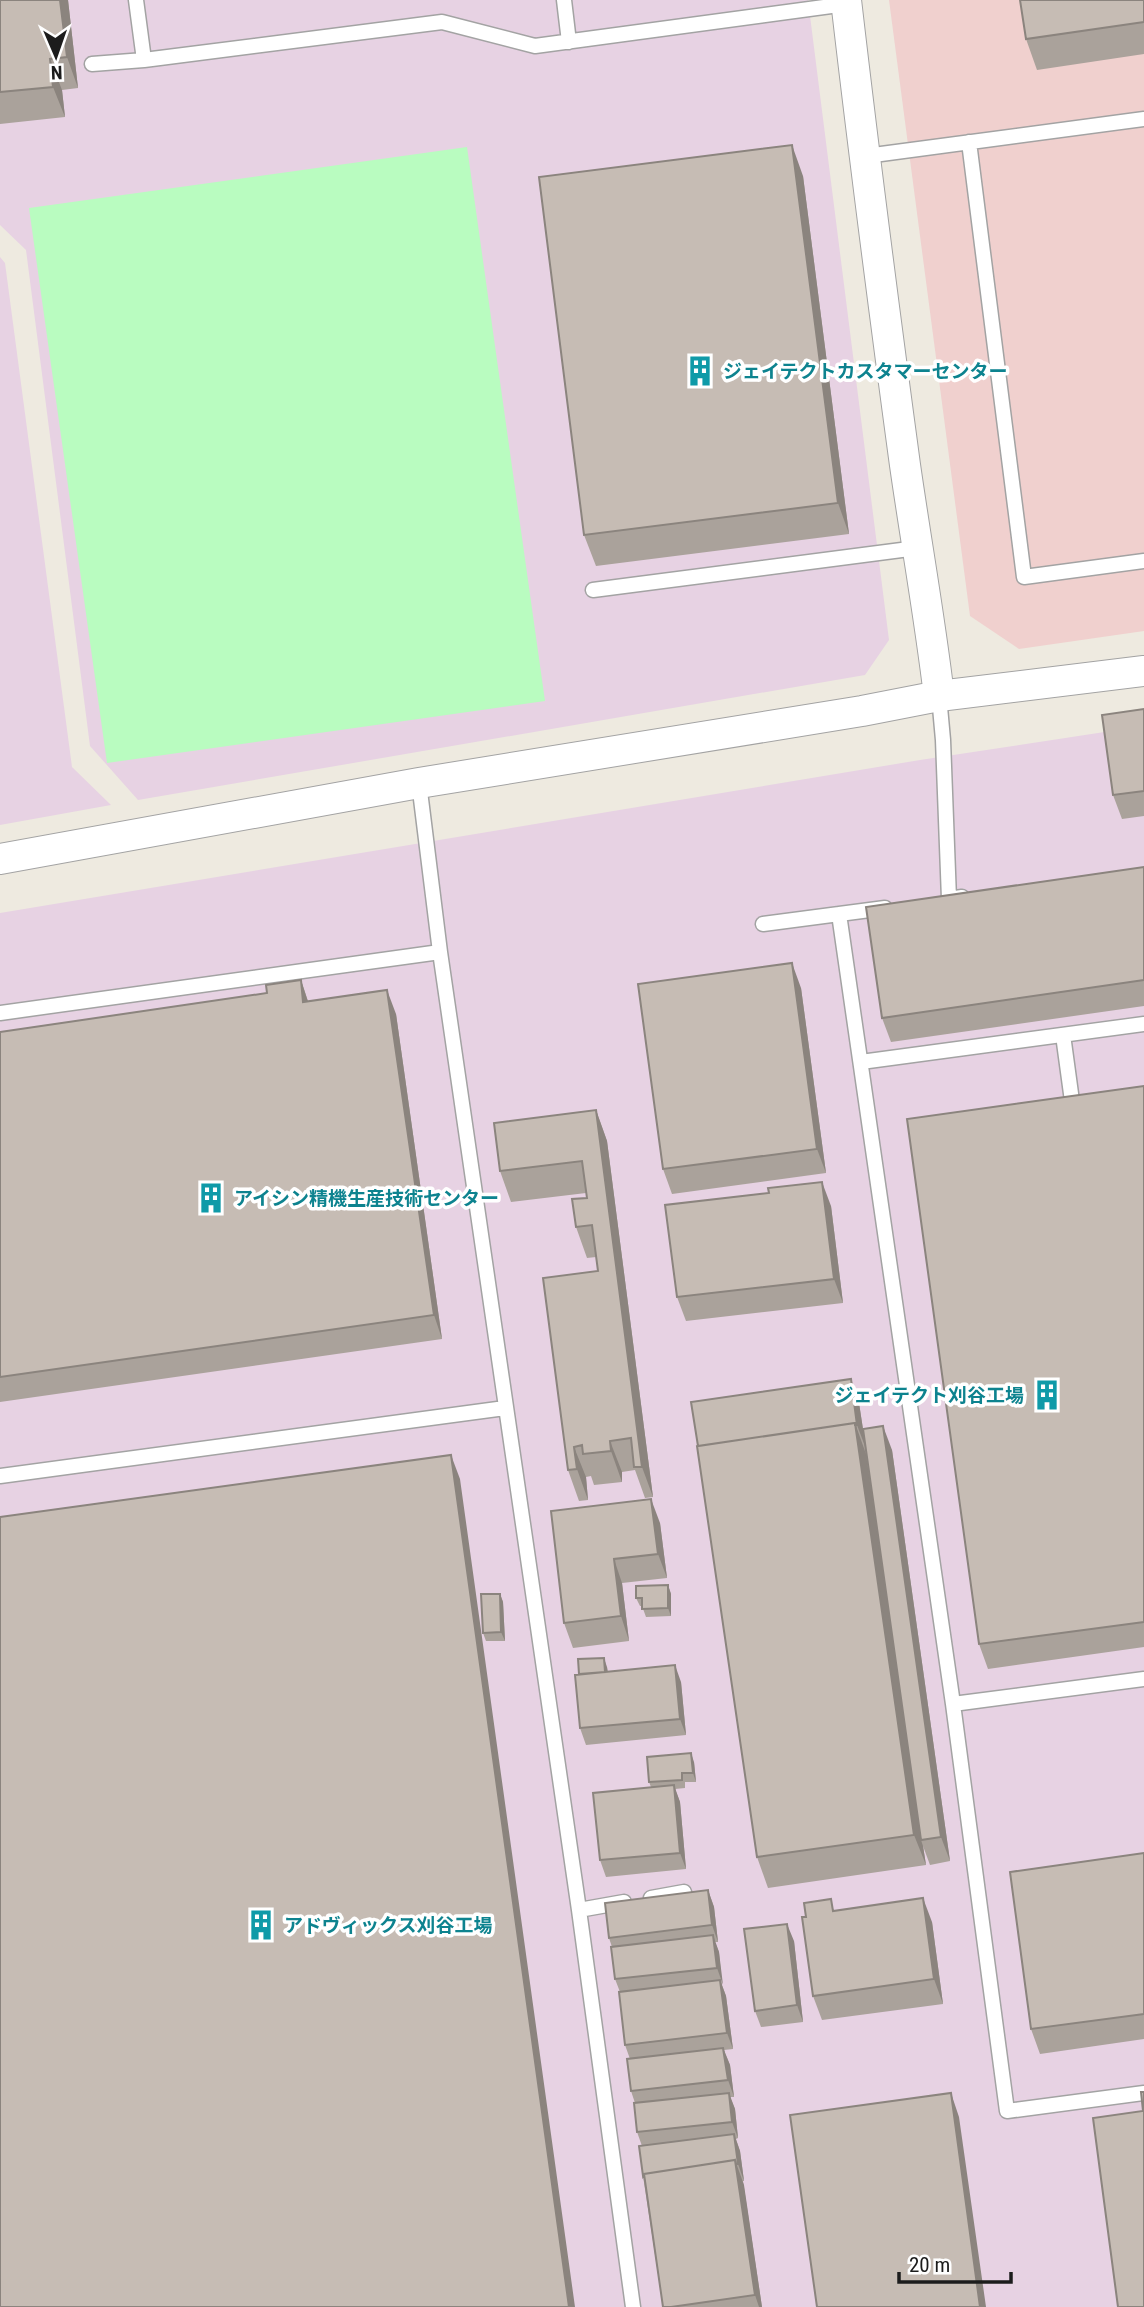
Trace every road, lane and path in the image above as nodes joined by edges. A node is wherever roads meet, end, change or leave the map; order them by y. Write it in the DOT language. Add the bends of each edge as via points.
graph roads {
  1 [pos="136,0"];
  2 [pos="564,0"];
  3 [pos="846,2"];
  4 [pos="569,42"];
  5 [pos="144,60"];
  6 [pos="92,64"];
  7 [pos="1144,119"];
  8 [pos="969,142"];
  9 [pos="866,156"];
  10 [pos="917,548"];
  11 [pos="1144,561"];
  12 [pos="593,590"];
  13 [pos="1144,671"];
  14 [pos="939,696"];
  15 [pos="419,783"];
  16 [pos="0,859"];
  17 [pos="975,895"];
  18 [pos="894,906"];
  19 [pos="839,914"];
  20 [pos="763,924"];
  21 [pos="440,952"];
  22 [pos="0,1013"];
  23 [pos="1144,1024"];
  24 [pos="1063,1035"];
  25 [pos="861,1062"];
  26 [pos="1072,1101"];
  27 [pos="505,1408"];
  28 [pos="0,1476"];
  29 [pos="1144,1679"];
  30 [pos="953,1704"];
  31 [pos="684,1892"];
  32 [pos="579,1910"];
  33 [pos="1144,2093"];
  34 [pos="633,2307"];
  1 -- 5 [label="lane"];
  2 -- 4 [label="lane"];
  3 -- 4 [label="lane"];
  3 -- 9 [label="street"];
  4 -- 5 [label="lane" via="535,46 442,22"];
  5 -- 6 [label="lane"];
  7 -- 8 [label="lane"];
  8 -- 9 [label="lane"];
  8 -- 11 [label="lane" via="1024,577"];
  9 -- 10 [label="street"];
  10 -- 12 [label="lane"];
  10 -- 14 [label="street"];
  13 -- 14 [label="street"];
  14 -- 15 [label="street"];
  14 -- 17 [label="lane" via="942,900"];
  15 -- 16 [label="street"];
  15 -- 21 [label="lane"];
  18 -- 19 [label="lane"];
  19 -- 20 [label="lane"];
  19 -- 25 [label="lane"];
  21 -- 22 [label="lane"];
  21 -- 27 [label="lane"];
  23 -- 24 [label="lane"];
  24 -- 25 [label="lane"];
  24 -- 26 [label="lane"];
  25 -- 30 [label="lane"];
  27 -- 28 [label="lane"];
  27 -- 32 [label="lane"];
  29 -- 30 [label="lane"];
  30 -- 33 [label="lane" via="1007,2111"];
  31 -- 32 [label="lane"];
  32 -- 34 [label="lane"];
}
